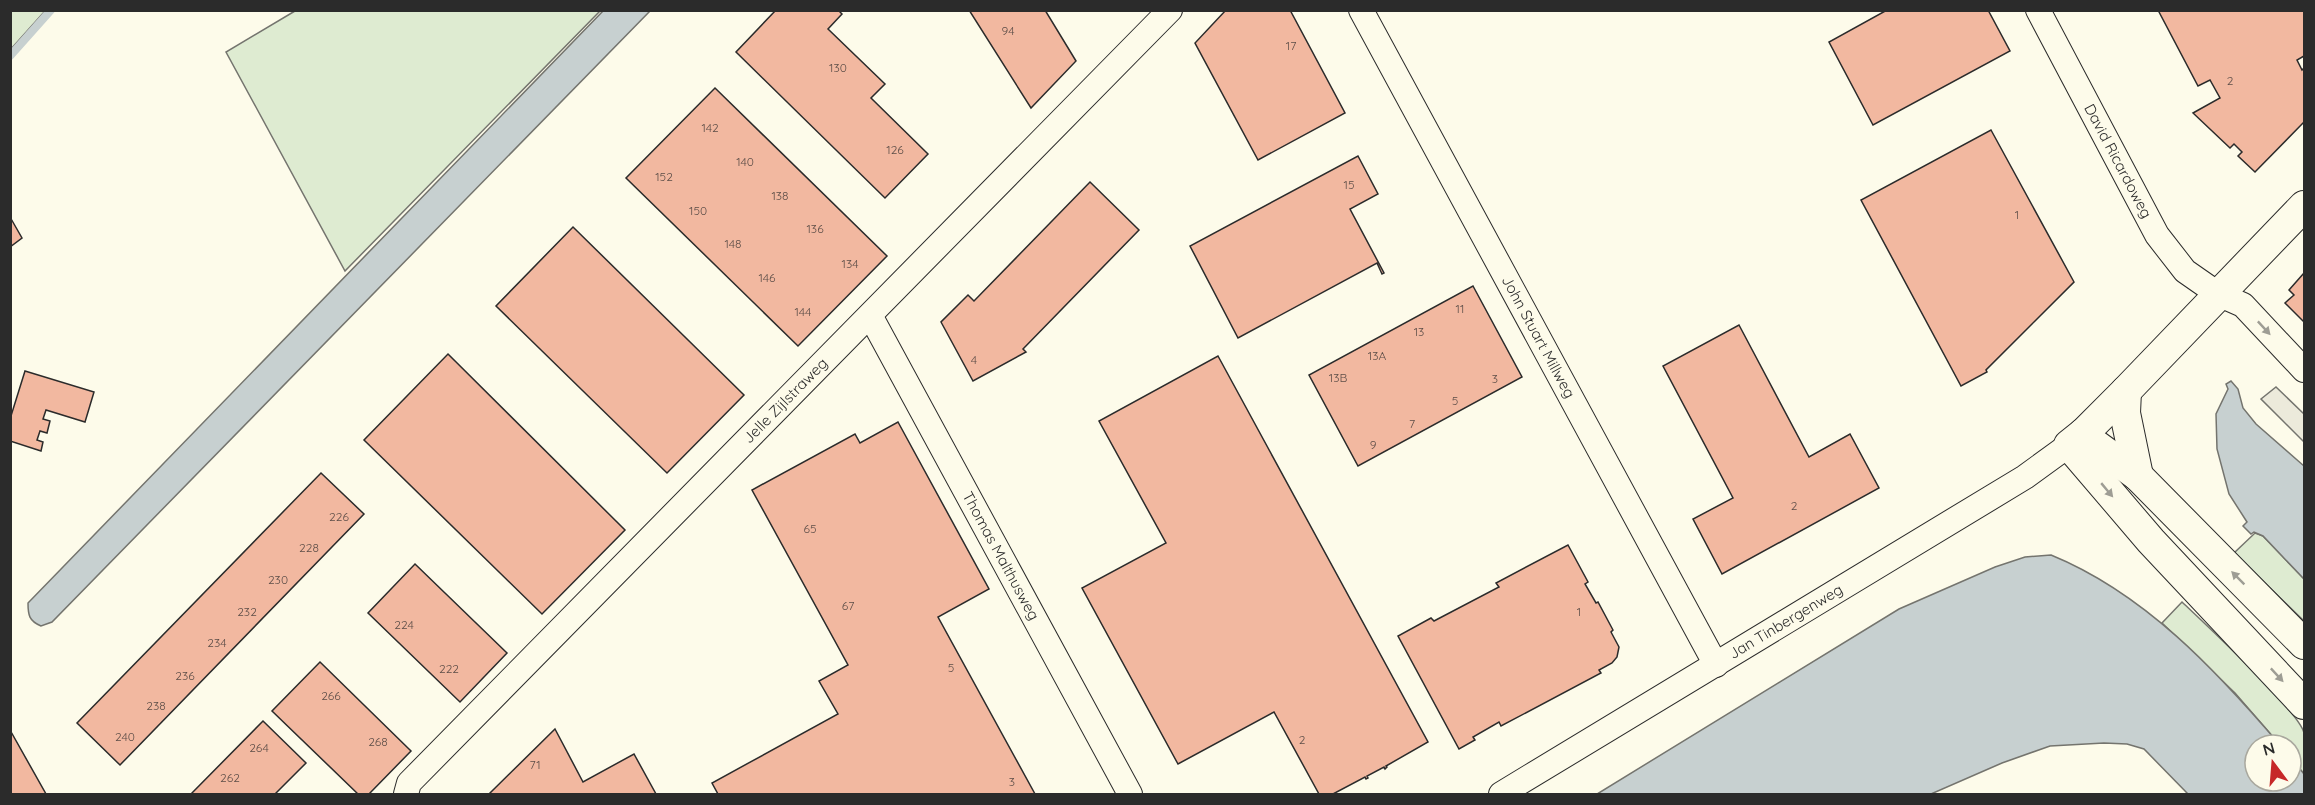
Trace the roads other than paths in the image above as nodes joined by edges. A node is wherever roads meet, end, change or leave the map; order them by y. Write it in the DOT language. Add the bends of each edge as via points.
graph roads {
  1 [pos="1170,10"];
  2 [pos="1361,10"];
  3 [pos="2038,10"];
  4 [pos="2304,206"];
  5 [pos="2218,294"];
  6 [pos="871,316"];
  7 [pos="2304,370"];
  8 [pos="2304,381"];
  9 [pos="2126,391"];
  10 [pos="2304,391"];
  11 [pos="2077,439"];
  12 [pos="2138,476"];
  13 [pos="2304,644"];
  14 [pos="1716,664"];
  15 [pos="2304,704"];
  16 [pos="406,795"];
  17 [pos="1130,795"];
  18 [pos="1502,795"];
  1 -- 6 [label="street, Jelle Zijlstraweg"];
  2 -- 14 [label="street, John Stuart Millweg"];
  3 -- 5 [label="street, David Ricardoweg" via="2157,235 2185,271"];
  4 -- 5 [label="street, Jan Tinbergenweg"];
  5 -- 7 [label="street, one-way" via="2243,305"];
  5 -- 9 [label="street, Jan Tinbergenweg"];
  6 -- 16 [label="street, Jelle Zijlstraweg" via="409,783"];
  6 -- 17 [label="street, Thomas Malthusweg"];
  8 -- 10 [label="street"];
  9 -- 11 [label="street, Jan Tinbergenweg"];
  9 -- 12 [label="street" via="2126,413"];
  11 -- 12 [label="street" via="2093,443"];
  11 -- 14 [label="street, Jan Tinbergenweg" via="2025,477"];
  11 -- 15 [label="street, one-way" via="2151,541"];
  13 -- 12 [label="street, one-way"];
  14 -- 18 [label="street, Jan Tinbergenweg"];
}
